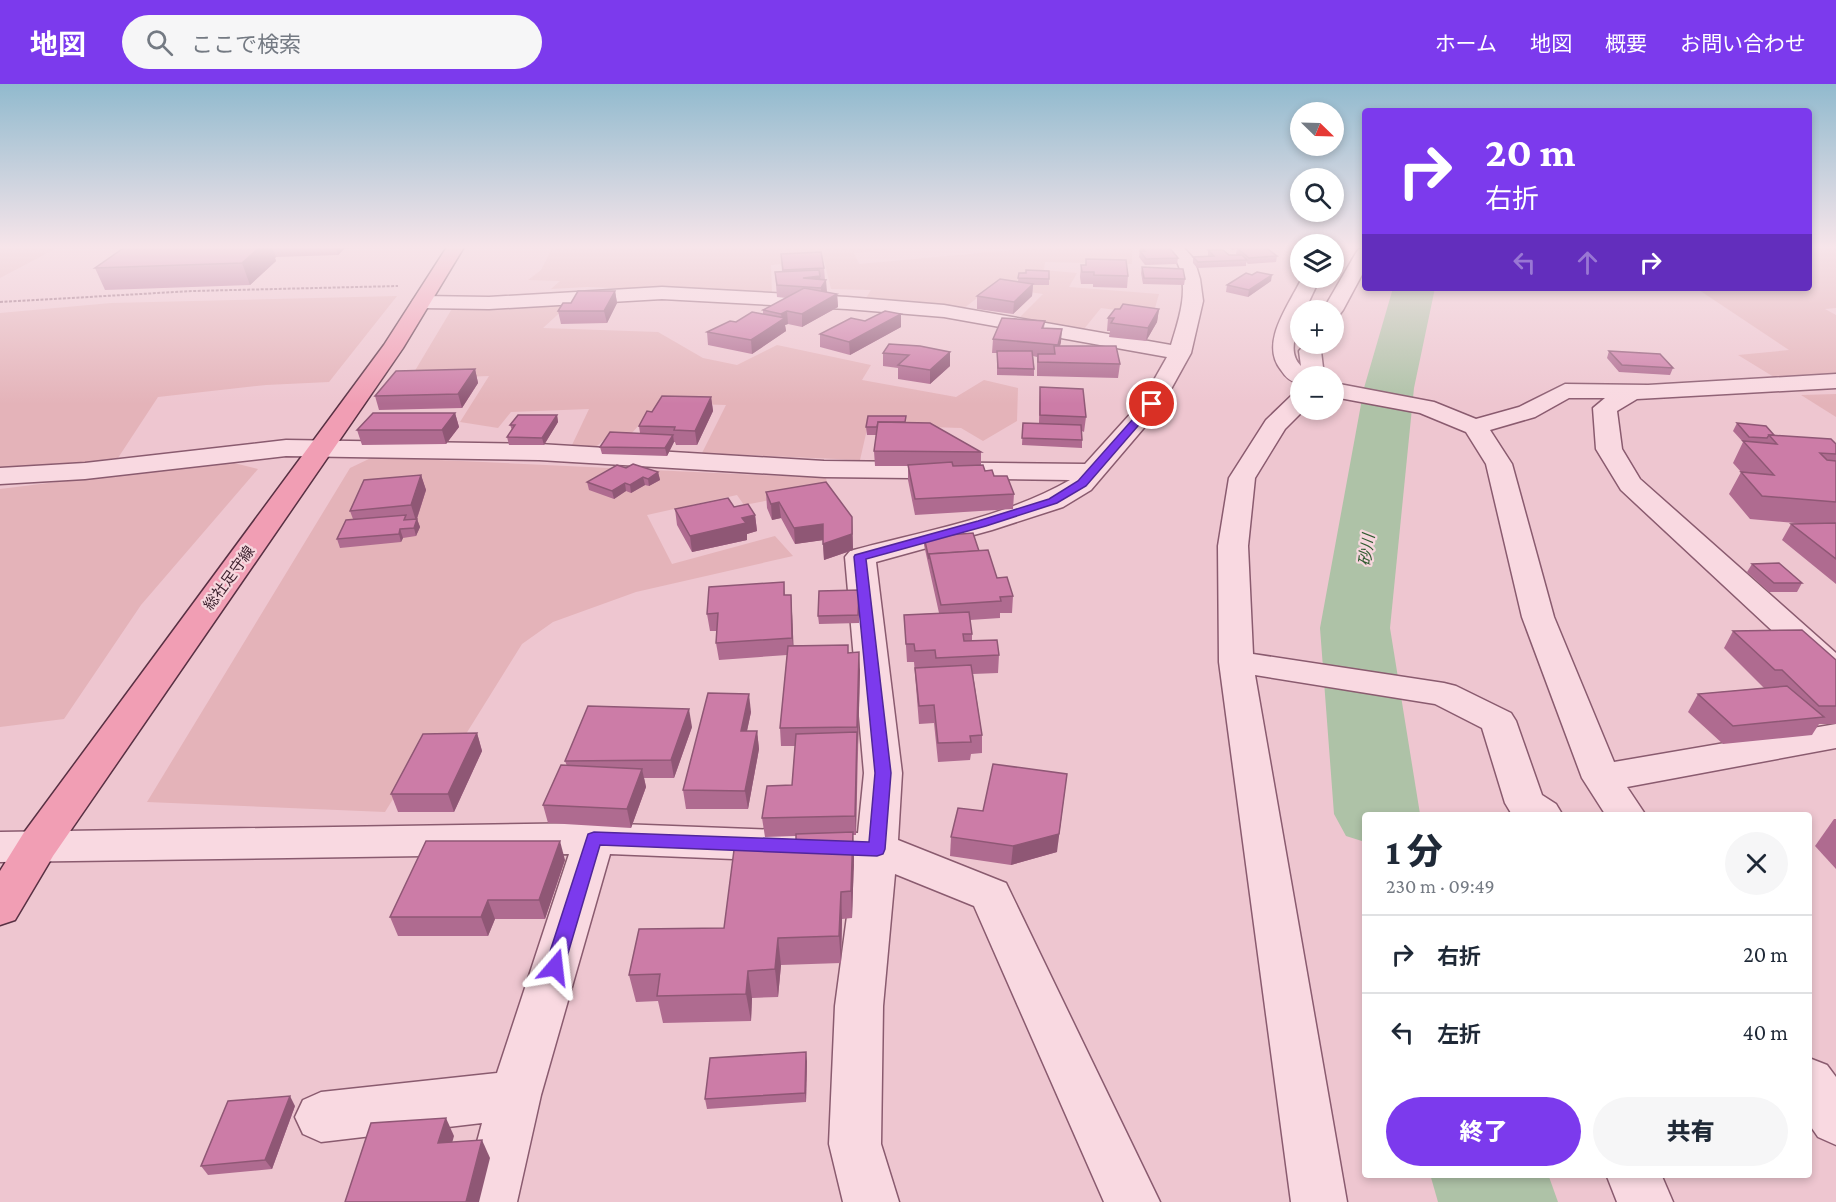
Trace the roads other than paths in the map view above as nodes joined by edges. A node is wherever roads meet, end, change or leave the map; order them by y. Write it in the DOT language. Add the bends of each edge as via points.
graph roads {
  1 [pos="422,299"];
  2 [pos="462,299"];
  3 [pos="555,299"];
  4 [pos="776,299"];
  5 [pos="1193,299"];
  6 [pos="1301,299"];
  7 [pos="1180,353"];
  8 [pos="1290,369"];
  9 [pos="1836,381"];
  10 [pos="1344,392"];
  11 [pos="1632,392"];
  12 [pos="1290,410"];
  13 [pos="1475,427"];
  14 [pos="321,449"];
  15 [pos="1092,472"];
  16 [pos="0,476"];
  17 [pos="1236,662"];
  18 [pos="1836,671"];
  19 [pos="1498,721"];
  20 [pos="1836,736"];
  21 [pos="1601,778"];
  22 [pos="1510,812"];
  23 [pos="1539,812"];
  24 [pos="1624,812"];
  25 [pos="594,838"];
  26 [pos="19,846"];
  27 [pos="877,849"];
  28 [pos="0,908"];
  29 [pos="1812,1085"];
  30 [pos="515,1095"];
  31 [pos="321,1117"];
  32 [pos="1836,1120"];
  33 [pos="1635,1178"];
  34 [pos="489,1202"];
  35 [pos="871,1202"];
  36 [pos="1132,1202"];
  37 [pos="1318,1202"];
  38 [pos="1645,1202"];
  1 -- 14 [label="main road, 総社足守線"];
  2 -- 3 [label="street" via="489,303"];
  4 -- 7 [label="street" via="944,311"];
  5 -- 7 [label="street"];
  6 -- 8 [label="street" via="1284,337 1281,354"];
  7 -- 15 [label="street" via="1152,404"];
  9 -- 11 [label="street"];
  10 -- 13 [label="street" via="1426,407"];
  11 -- 13 [label="street" via="1565,391 1527,412"];
  11 -- 18 [label="street" via="1605,408 1609,449 1630,484"];
  12 -- 17 [label="street" via="1275,425 1242,478 1233,546"];
  13 -- 21 [label="street" via="1499,464 1538,617"];
  14 -- 15 [label="street" via="539,452 824,470"];
  14 -- 16 [label="street" via="286,448 85,471"];
  14 -- 26 [label="main road, 総社足守線"];
  15 -- 27 [label="street" via="1082,484 1053,501 860,557 883,773"];
  17 -- 19 [label="street" via="1444,694"];
  17 -- 37 [label="street"];
  19 -- 22 [label="street"];
  19 -- 23 [label="street" via="1525,803"];
  20 -- 21 [label="street"];
  21 -- 24 [label="street"];
  25 -- 26 [label="street"];
  25 -- 27 [label="street"];
  25 -- 30 [label="street"];
  26 -- 28 [label="main road, 総社足守線"];
  27 -- 35 [label="street" via="860,1006 855,1144"];
  27 -- 36 [label="street" via="990,895"];
  29 -- 32 [label="street"];
  30 -- 31 [label="street"];
  30 -- 34 [label="street"];
  33 -- 38 [label="street"];
}
